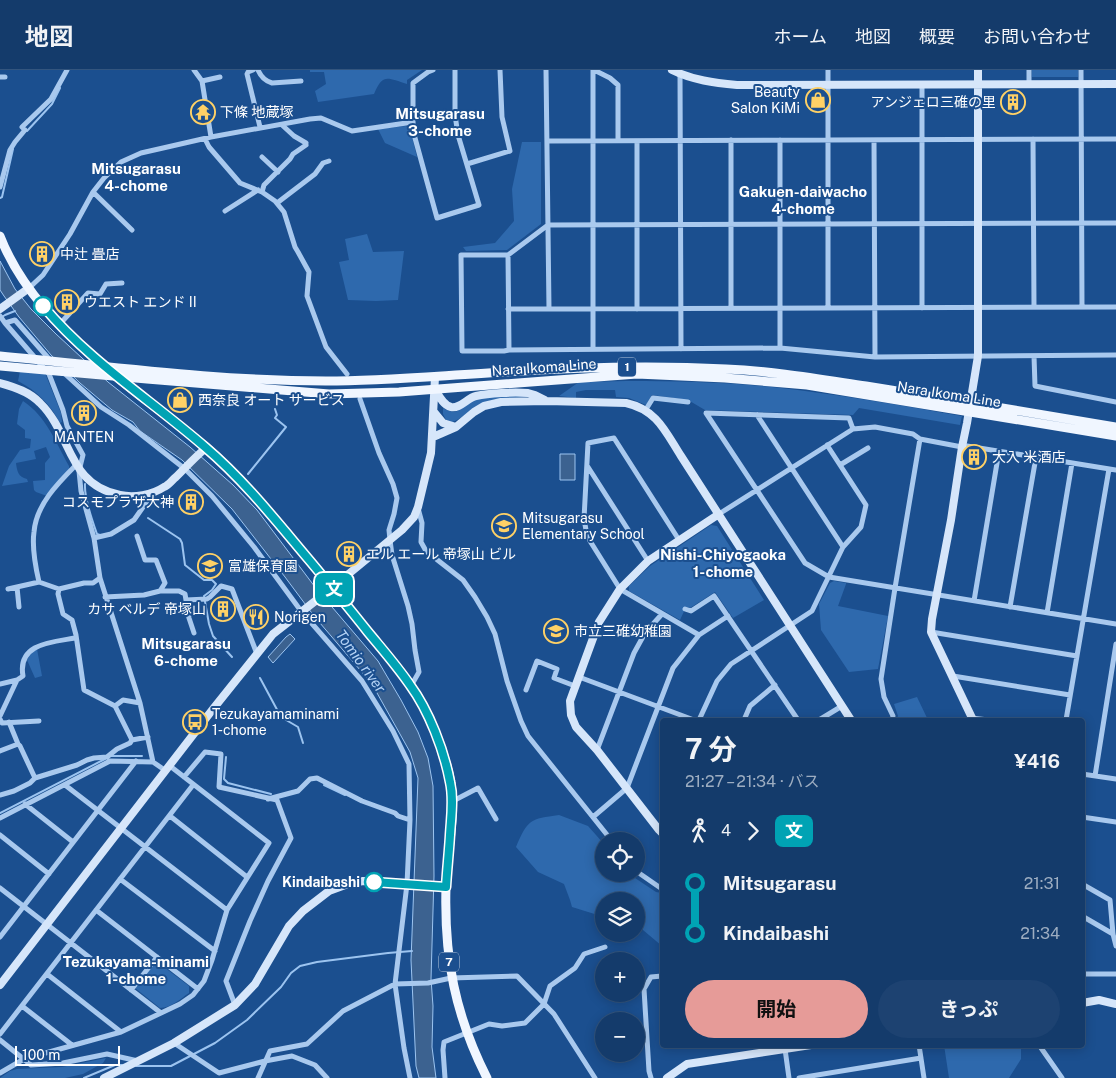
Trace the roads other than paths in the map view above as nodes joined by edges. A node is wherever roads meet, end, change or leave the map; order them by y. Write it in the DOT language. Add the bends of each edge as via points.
graph roads {
  1 [pos="67,70"];
  2 [pos="194,70"];
  3 [pos="253,70"];
  4 [pos="258,70"];
  5 [pos="433,70"];
  6 [pos="454,70"];
  7 [pos="500,70"];
  8 [pos="546,70"];
  9 [pos="594,70"];
  10 [pos="672,70"];
  11 [pos="828,70"];
  12 [pos="978,70"];
  13 [pos="1029,70"];
  14 [pos="1081,70"];
  15 [pos="680,72"];
  16 [pos="220,77"];
  17 [pos="202,81"];
  18 [pos="300,81"];
  19 [pos="828,84"];
  20 [pos="922,84"];
  21 [pos="978,84"];
  22 [pos="1029,84"];
  23 [pos="1081,84"];
  24 [pos="1116,84"];
  25 [pos="413,122"];
  26 [pos="282,125"];
  27 [pos="260,127"];
  28 [pos="208,138"];
  29 [pos="1033,139"];
  30 [pos="1082,139"];
  31 [pos="1116,139"];
  32 [pos="637,140"];
  33 [pos="681,140"];
  34 [pos="731,140"];
  35 [pos="780,140"];
  36 [pos="828,140"];
  37 [pos="874,140"];
  38 [pos="922,140"];
  39 [pos="978,140"];
  40 [pos="547,141"];
  41 [pos="593,141"];
  42 [pos="618,141"];
  43 [pos="262,157"];
  44 [pos="329,162"];
  45 [pos="467,164"];
  46 [pos="278,172"];
  47 [pos="0,187"];
  48 [pos="260,191"];
  49 [pos="93,192"];
  50 [pos="276,203"];
  51 [pos="225,211"];
  52 [pos="978,223"];
  53 [pos="1034,223"];
  54 [pos="1082,223"];
  55 [pos="1116,223"];
  56 [pos="637,224"];
  57 [pos="681,224"];
  58 [pos="731,224"];
  59 [pos="780,224"];
  60 [pos="828,224"];
  61 [pos="874,224"];
  62 [pos="922,224"];
  63 [pos="548,225"];
  64 [pos="593,225"];
  65 [pos="132,230"];
  66 [pos="0,236"];
  67 [pos="508,255"];
  68 [pos="122,283"];
  69 [pos="29,288"];
  70 [pos="1034,307"];
  71 [pos="1082,307"];
  72 [pos="1116,307"];
  73 [pos="2,308"];
  74 [pos="681,308"];
  75 [pos="731,308"];
  76 [pos="780,308"];
  77 [pos="828,308"];
  78 [pos="874,308"];
  79 [pos="922,308"];
  80 [pos="978,308"];
  81 [pos="508,309"];
  82 [pos="549,309"];
  83 [pos="593,309"];
  84 [pos="637,309"];
  85 [pos="5,323"];
  86 [pos="59,325"];
  87 [pos="780,348"];
  88 [pos="593,349"];
  89 [pos="681,349"];
  90 [pos="509,350"];
  91 [pos="1116,355"];
  92 [pos="0,356"];
  93 [pos="874,356"];
  94 [pos="978,356"];
  95 [pos="1034,356"];
  96 [pos="0,366"];
  97 [pos="347,374"];
  98 [pos="435,377"];
  99 [pos="0,383"];
  100 [pos="435,389"];
  101 [pos="360,399"];
  102 [pos="547,401"];
  103 [pos="688,402"];
  104 [pos="1116,402"];
  105 [pos="645,411"];
  106 [pos="434,412"];
  107 [pos="757,415"];
  108 [pos="456,427"];
  109 [pos="1116,428"];
  110 [pos="853,429"];
  111 [pos="1116,436"];
  112 [pos="433,437"];
  113 [pos="920,439"];
  114 [pos="827,445"];
  115 [pos="962,447"];
  116 [pos="206,448"];
  117 [pos="868,448"];
  118 [pos="999,451"];
  119 [pos="1036,457"];
  120 [pos="1072,463"];
  121 [pos="840,465"];
  122 [pos="588,467"];
  123 [pos="78,468"];
  124 [pos="186,468"];
  125 [pos="792,468"];
  126 [pos="1108,469"];
  127 [pos="1116,470"];
  128 [pos="756,491"];
  129 [pos="150,494"];
  130 [pos="418,507"];
  131 [pos="719,514"];
  132 [pos="137,536"];
  133 [pos="94,538"];
  134 [pos="390,540"];
  135 [pos="679,540"];
  136 [pos="843,547"];
  137 [pos="648,561"];
  138 [pos="829,577"];
  139 [pos="100,578"];
  140 [pos="39,582"];
  141 [pos="17,587"];
  142 [pos="332,588"];
  143 [pos="895,588"];
  144 [pos="8,589"];
  145 [pos="59,589"];
  146 [pos="620,589"];
  147 [pos="160,591"];
  148 [pos="936,594"];
  149 [pos="105,596"];
  150 [pos="186,600"];
  151 [pos="974,601"];
  152 [pos="19,607"];
  153 [pos="1010,607"];
  154 [pos="685,609"];
  155 [pos="302,611"];
  156 [pos="1046,613"];
  157 [pos="662,614"];
  158 [pos="728,616"];
  159 [pos="1083,619"];
  160 [pos="1116,624"];
  161 [pos="790,625"];
  162 [pos="931,632"];
  163 [pos="194,634"];
  164 [pos="700,635"];
  165 [pos="76,638"];
  166 [pos="1116,644"];
  167 [pos="751,651"];
  168 [pos="257,654"];
  169 [pos="1077,656"];
  170 [pos="953,676"];
  171 [pos="579,677"];
  172 [pos="16,680"];
  173 [pos="0,684"];
  174 [pos="775,684"];
  175 [pos="411,686"];
  176 [pos="575,686"];
  177 [pos="526,690"];
  178 [pos="620,692"];
  179 [pos="1070,695"];
  180 [pos="140,703"];
  181 [pos="115,706"];
  182 [pos="659,706"];
  183 [pos="842,706"];
  184 [pos="0,718"];
  185 [pos="689,718"];
  186 [pos="700,718"];
  187 [pos="745,718"];
  188 [pos="797,718"];
  189 [pos="822,718"];
  190 [pos="850,718"];
  191 [pos="892,718"];
  192 [pos="972,718"];
  193 [pos="1066,718"];
  194 [pos="39,720"];
  195 [pos="9,722"];
  196 [pos="148,737"];
  197 [pos="132,740"];
  198 [pos="18,744"];
  199 [pos="597,750"];
  200 [pos="0,752"];
  201 [pos="109,759"];
  202 [pos="136,761"];
  203 [pos="154,762"];
  204 [pos="168,769"];
  205 [pos="1085,774"];
  206 [pos="1095,776"];
  207 [pos="184,777"];
  208 [pos="35,778"];
  209 [pos="1116,779"];
  210 [pos="64,785"];
  211 [pos="193,785"];
  212 [pos="627,788"];
  213 [pos="0,795"];
  214 [pos="268,799"];
  215 [pos="453,801"];
  216 [pos="25,804"];
  217 [pos="98,811"];
  218 [pos="170,816"];
  219 [pos="593,817"];
  220 [pos="1085,817"];
  221 [pos="0,818"];
  222 [pos="496,819"];
  223 [pos="410,820"];
  224 [pos="1116,822"];
  225 [pos="122,829"];
  226 [pos="660,831"];
  227 [pos="605,832"];
  228 [pos="0,835"];
  229 [pos="74,842"];
  230 [pos="145,847"];
  231 [pos="49,874"];
  232 [pos="247,877"];
  233 [pos="645,877"];
  234 [pos="120,879"];
  235 [pos="410,884"];
  236 [pos="1085,886"];
  237 [pos="446,887"];
  238 [pos="0,888"];
  239 [pos="660,888"];
  240 [pos="24,906"];
  241 [pos="96,910"];
  242 [pos="226,910"];
  243 [pos="1085,918"];
  244 [pos="47,924"];
  245 [pos="1114,934"];
  246 [pos="0,937"];
  247 [pos="71,943"];
  248 [pos="1116,946"];
  249 [pos="605,947"];
  250 [pos="215,951"];
  251 [pos="157,957"];
  252 [pos="47,974"];
  253 [pos="1085,974"];
  254 [pos="1116,974"];
  255 [pos="660,976"];
  256 [pos="451,978"];
  257 [pos="398,983"];
  258 [pos="0,985"];
  259 [pos="198,989"];
  260 [pos="131,990"];
  261 [pos="1085,1002"];
  262 [pos="544,1004"];
  263 [pos="1116,1004"];
  264 [pos="234,1005"];
  265 [pos="22,1006"];
  266 [pos="161,1013"];
  267 [pos="121,1032"];
  268 [pos="468,1033"];
  269 [pos="0,1034"];
  270 [pos="0,1040"];
  271 [pos="174,1043"];
  272 [pos="72,1045"];
  273 [pos="791,1048"];
  274 [pos="919,1048"];
  275 [pos="1041,1048"];
  276 [pos="784,1049"];
  277 [pos="921,1058"];
  278 [pos="24,1059"];
  279 [pos="138,1061"];
  280 [pos="265,1061"];
  281 [pos="0,1073"];
  282 [pos="104,1078"];
  283 [pos="258,1078"];
  284 [pos="327,1078"];
  285 [pos="410,1078"];
  286 [pos="445,1078"];
  287 [pos="487,1078"];
  288 [pos="595,1078"];
  289 [pos="651,1078"];
  290 [pos="667,1078"];
  291 [pos="789,1078"];
  292 [pos="799,1078"];
  293 [pos="924,1078"];
  294 [pos="1062,1078"];
  1 -- 47 [label="street" via="51,99 22,127 25,130 10,150"];
  2 -- 17 [label="street"];
  3 -- 27 [label="street" via="247,74"];
  4 -- 18 [label="street" via="261,77 269,82"];
  5 -- 25 [label="street" via="413,83"];
  6 -- 45 [label="street" via="455,115"];
  7 -- 45 [label="street" via="502,117 510,150"];
  8 -- 40 [label="street"];
  9 -- 41 [label="street"];
  9 -- 42 [label="street" via="618,85"];
  10 -- 15 [label="street"];
  11 -- 19 [label="street"];
  12 -- 21 [label="street"];
  13 -- 22 [label="street"];
  14 -- 23 [label="street"];
  15 -- 19 [label="street" via="737,85"];
  15 -- 33 [label="street"];
  16 -- 17 [label="street"];
  17 -- 28 [label="street"];
  19 -- 20 [label="street"];
  19 -- 36 [label="street"];
  20 -- 21 [label="street"];
  20 -- 38 [label="street"];
  21 -- 22 [label="street"];
  21 -- 39 [label="street"];
  22 -- 23 [label="street"];
  23 -- 24 [label="street"];
  23 -- 30 [label="street"];
  25 -- 26 [label="street" via="352,131 320,118"];
  25 -- 45 [label="street" via="437,218 479,205"];
  26 -- 27 [label="street"];
  26 -- 46 [label="street" via="306,144"];
  27 -- 28 [label="street"];
  28 -- 48 [label="street" via="209,147 240,184"];
  28 -- 49 [label="street" via="142,153 121,162"];
  29 -- 30 [label="street"];
  29 -- 39 [label="street"];
  29 -- 53 [label="street"];
  30 -- 31 [label="street"];
  30 -- 54 [label="street"];
  32 -- 33 [label="street"];
  32 -- 42 [label="street"];
  32 -- 56 [label="street"];
  33 -- 34 [label="street"];
  33 -- 57 [label="street"];
  34 -- 35 [label="street"];
  34 -- 58 [label="street"];
  35 -- 36 [label="street"];
  35 -- 59 [label="street"];
  36 -- 37 [label="street"];
  36 -- 60 [label="street"];
  37 -- 38 [label="street"];
  37 -- 61 [label="street"];
  38 -- 39 [label="street"];
  38 -- 62 [label="street"];
  39 -- 52 [label="street"];
  40 -- 41 [label="street"];
  40 -- 63 [label="street"];
  41 -- 42 [label="street"];
  41 -- 64 [label="street"];
  43 -- 46 [label="street"];
  44 -- 50 [label="street" via="323,163 316,174"];
  46 -- 48 [label="street"];
  48 -- 50 [label="street"];
  48 -- 51 [label="street"];
  49 -- 65 [label="street"];
  49 -- 69 [label="street" via="43,275"];
  50 -- 97 [label="street" via="284,212 295,247 309,272 307,296 326,347"];
  52 -- 53 [label="street"];
  52 -- 62 [label="street"];
  52 -- 80 [label="street"];
  53 -- 54 [label="street"];
  53 -- 70 [label="street"];
  54 -- 55 [label="street"];
  54 -- 71 [label="street"];
  56 -- 57 [label="street"];
  56 -- 64 [label="street"];
  56 -- 84 [label="street"];
  57 -- 58 [label="street"];
  57 -- 74 [label="street"];
  58 -- 59 [label="street"];
  58 -- 75 [label="street"];
  59 -- 60 [label="street"];
  59 -- 76 [label="street"];
  60 -- 61 [label="street"];
  60 -- 77 [label="street"];
  61 -- 62 [label="street"];
  61 -- 78 [label="street"];
  62 -- 79 [label="street"];
  63 -- 64 [label="street"];
  63 -- 67 [label="street"];
  63 -- 82 [label="street"];
  64 -- 83 [label="street"];
  66 -- 69 [label="main road, 7" via="6,252"];
  67 -- 81 [label="street"];
  67 -- 90 [label="street" via="461,255 462,351"];
  68 -- 86 [label="street" via="106,284 100,294 88,293"];
  69 -- 73 [label="street"];
  69 -- 86 [label="main road, 7"];
  70 -- 71 [label="street"];
  70 -- 80 [label="street"];
  71 -- 72 [label="street"];
  73 -- 85 [label="street"];
  74 -- 75 [label="street"];
  74 -- 84 [label="street"];
  74 -- 89 [label="street"];
  75 -- 76 [label="street"];
  76 -- 77 [label="street"];
  76 -- 87 [label="street"];
  77 -- 78 [label="street"];
  78 -- 79 [label="street"];
  78 -- 93 [label="street"];
  79 -- 80 [label="street"];
  80 -- 94 [label="street"];
  81 -- 82 [label="street"];
  81 -- 90 [label="street"];
  82 -- 83 [label="street"];
  83 -- 84 [label="street"];
  83 -- 88 [label="street"];
  85 -- 123 [label="street" via="49,374 67,426 83,455"];
  85 -- 124 [label="street" via="14,320 42,352 101,407 129,424"];
  86 -- 116 [label="main road, 7" via="86,351"];
  87 -- 89 [label="street"];
  87 -- 93 [label="street"];
  88 -- 89 [label="street"];
  88 -- 90 [label="street"];
  91 -- 95 [label="street"];
  92 -- 98 [label="main road, Nara Ikoma Line / 1" via="258,379 323,381"];
  93 -- 94 [label="street"];
  94 -- 95 [label="street"];
  94 -- 115 [label="street"];
  95 -- 104 [label="street" via="1035,386"];
  96 -- 100 [label="main road, Nara Ikoma Line / 1" via="329,394"];
  98 -- 100 [label="street"];
  98 -- 109 [label="main road, Nara Ikoma Line / 1" via="569,369 728,369 892,390"];
  99 -- 123 [label="street" via="32,396 41,404 55,423"];
  100 -- 102 [label="street" via="442,401 452,407 474,396 520,392 528,392"];
  100 -- 106 [label="street"];
  100 -- 111 [label="main road, Nara Ikoma Line / 1" via="638,374 724,378 807,385"];
  101 -- 134 [label="street" via="397,498 389,530"];
  102 -- 105 [label="street" via="626,403"];
  102 -- 108 [label="street" via="501,402 484,406"];
  103 -- 105 [label="street" via="653,398"];
  105 -- 131 [label="street" via="659,422"];
  106 -- 108 [label="street" via="443,423"];
  106 -- 112 [label="street"];
  107 -- 110 [label="street" via="849,418"];
  107 -- 125 [label="street"];
  107 -- 128 [label="street" via="706,413"];
  108 -- 112 [label="street"];
  110 -- 113 [label="street" via="875,427 914,434"];
  110 -- 114 [label="street"];
  112 -- 130 [label="street"];
  113 -- 115 [label="street"];
  113 -- 143 [label="street"];
  114 -- 121 [label="street"];
  114 -- 125 [label="street"];
  115 -- 118 [label="street"];
  115 -- 148 [label="street"];
  116 -- 124 [label="street"];
  116 -- 142 [label="main road, 7" via="241,481"];
  117 -- 121 [label="street"];
  118 -- 119 [label="street"];
  118 -- 151 [label="street"];
  119 -- 120 [label="street"];
  119 -- 153 [label="street"];
  120 -- 126 [label="street"];
  120 -- 156 [label="street"];
  121 -- 136 [label="street" via="866,505 862,527"];
  122 -- 135 [label="street" via="588,443 614,438"];
  122 -- 137 [label="street"];
  122 -- 146 [label="street" via="586,530"];
  123 -- 129 [label="street" via="95,485 111,493 126,496"];
  123 -- 133 [label="street"];
  123 -- 140 [label="street" via="47,497 38,514 34,532"];
  124 -- 129 [label="street" via="165,487"];
  124 -- 155 [label="street" via="248,540"];
  125 -- 128 [label="street"];
  125 -- 136 [label="street"];
  126 -- 127 [label="street"];
  126 -- 159 [label="street"];
  128 -- 131 [label="street"];
  128 -- 138 [label="street" via="804,563"];
  129 -- 133 [label="street" via="134,520 111,534"];
  130 -- 134 [label="street" via="414,517"];
  130 -- 219 [label="street" via="422,522 421,542 426,551 463,580 487,617 528,736"];
  131 -- 135 [label="street"];
  131 -- 161 [label="street"];
  132 -- 147 [label="street" via="145,560 156,560 165,583"];
  133 -- 139 [label="street"];
  134 -- 142 [label="street"];
  134 -- 175 [label="street" via="412,624 419,672"];
  135 -- 137 [label="street"];
  136 -- 138 [label="street"];
  137 -- 146 [label="street"];
  138 -- 143 [label="street"];
  138 -- 161 [label="street" via="812,611"];
  139 -- 145 [label="street" via="92,583"];
  139 -- 149 [label="street"];
  140 -- 141 [label="street"];
  140 -- 145 [label="street"];
  141 -- 144 [label="street"];
  141 -- 152 [label="street"];
  142 -- 155 [label="street"];
  142 -- 175 [label="main road, 7"];
  143 -- 148 [label="street"];
  143 -- 191 [label="street" via="881,679"];
  145 -- 165 [label="street" via="63,614 72,620"];
  146 -- 157 [label="street"];
  146 -- 171 [label="street" via="599,622"];
  147 -- 149 [label="street" via="144,595"];
  147 -- 150 [label="street" via="179,591 185,594"];
  148 -- 151 [label="street"];
  148 -- 162 [label="street"];
  149 -- 180 [label="street"];
  150 -- 163 [label="street"];
  150 -- 168 [label="street" via="210,598 221,586 232,589"];
  151 -- 153 [label="street"];
  153 -- 156 [label="street"];
  154 -- 158 [label="street" via="691,611 714,596"];
  155 -- 168 [label="street" via="273,634"];
  155 -- 223 [label="street" via="362,681 393,731 409,764"];
  156 -- 159 [label="street"];
  157 -- 164 [label="street"];
  157 -- 178 [label="street" via="645,633 634,653"];
  158 -- 164 [label="street"];
  158 -- 167 [label="street"];
  159 -- 160 [label="street"];
  159 -- 169 [label="street"];
  161 -- 167 [label="street"];
  161 -- 183 [label="street"];
  162 -- 169 [label="street"];
  162 -- 170 [label="street"];
  164 -- 182 [label="street" via="674,668"];
  165 -- 172 [label="street" via="34,647 22,664 23,676"];
  165 -- 181 [label="street" via="84,690"];
  166 -- 206 [label="street"];
  167 -- 174 [label="street"];
  167 -- 186 [label="street" via="731,664 717,681"];
  168 -- 204 [label="street"];
  169 -- 179 [label="street"];
  170 -- 179 [label="street"];
  170 -- 192 [label="street"];
  171 -- 176 [label="street"];
  171 -- 178 [label="street"];
  172 -- 173 [label="street"];
  172 -- 184 [label="street"];
  174 -- 187 [label="street" via="750,706"];
  174 -- 188 [label="street"];
  175 -- 215 [label="main road, 7" via="435,733 446,764"];
  176 -- 177 [label="street" via="554,678 557,669 538,662"];
  176 -- 199 [label="street" via="570,715 576,727"];
  178 -- 182 [label="street"];
  178 -- 199 [label="street"];
  179 -- 193 [label="street"];
  180 -- 181 [label="street" via="124,700"];
  180 -- 196 [label="street"];
  181 -- 197 [label="street"];
  182 -- 185 [label="street"];
  182 -- 212 [label="street"];
  183 -- 189 [label="street"];
  183 -- 190 [label="street"];
  184 -- 195 [label="street" via="2,723"];
  194 -- 195 [label="street"];
  195 -- 198 [label="street"];
  196 -- 197 [label="street"];
  196 -- 203 [label="street"];
  197 -- 201 [label="street" via="117,749"];
  198 -- 200 [label="street"];
  198 -- 208 [label="street"];
  199 -- 212 [label="street"];
  201 -- 202 [label="street"];
  201 -- 208 [label="street" via="94,758"];
  201 -- 210 [label="street"];
  202 -- 203 [label="street"];
  202 -- 217 [label="street"];
  203 -- 204 [label="street"];
  204 -- 207 [label="street"];
  204 -- 225 [label="street"];
  205 -- 206 [label="street"];
  206 -- 209 [label="street"];
  207 -- 211 [label="street"];
  207 -- 214 [label="street" via="205,752 221,754 219,787"];
  208 -- 213 [label="street" via="14,791"];
  210 -- 216 [label="street"];
  210 -- 217 [label="street"];
  211 -- 218 [label="street"];
  211 -- 232 [label="street" via="269,843"];
  212 -- 219 [label="street"];
  212 -- 226 [label="street"];
  214 -- 223 [label="street" via="298,791 310,779 317,778"];
  214 -- 264 [label="street" via="276,800 291,838 250,921 226,981"];
  215 -- 222 [label="street" via="478,788"];
  215 -- 237 [label="main road, 7"];
  216 -- 221 [label="street"];
  216 -- 229 [label="street"];
  217 -- 225 [label="street"];
  217 -- 229 [label="street"];
  218 -- 230 [label="street"];
  218 -- 232 [label="street"];
  219 -- 227 [label="street"];
  220 -- 224 [label="street"];
  223 -- 235 [label="street"];
  225 -- 230 [label="street"];
  225 -- 244 [label="street"];
  228 -- 231 [label="street"];
  229 -- 231 [label="street"];
  230 -- 234 [label="street"];
  230 -- 242 [label="street"];
  231 -- 240 [label="street"];
  232 -- 242 [label="street"];
  233 -- 239 [label="street"];
  234 -- 241 [label="street"];
  234 -- 250 [label="street"];
  235 -- 237 [label="street"];
  235 -- 257 [label="street"];
  235 -- 264 [label="street" via="363,880 329,892 317,900 289,926 255,984"];
  236 -- 245 [label="street" via="1110,900"];
  237 -- 256 [label="main road, 7"];
  238 -- 240 [label="street"];
  240 -- 244 [label="street"];
  240 -- 246 [label="street"];
  241 -- 247 [label="street"];
  241 -- 251 [label="street"];
  242 -- 250 [label="street"];
  243 -- 245 [label="street"];
  244 -- 247 [label="street"];
  244 -- 258 [label="street"];
  245 -- 248 [label="street"];
  247 -- 252 [label="street"];
  247 -- 260 [label="street"];
  249 -- 262 [label="street" via="584,954 575,968 550,986"];
  250 -- 259 [label="street"];
  251 -- 259 [label="street"];
  251 -- 260 [label="street"];
  252 -- 265 [label="street"];
  252 -- 267 [label="street"];
  253 -- 254 [label="street"];
  255 -- 289 [label="street" via="651,977 644,988"];
  256 -- 257 [label="street" via="428,983"];
  256 -- 262 [label="street" via="517,976"];
  256 -- 268 [label="main road, 7"];
  257 -- 280 [label="street" via="343,1011 307,1044 270,1051"];
  257 -- 285 [label="street"];
  259 -- 266 [label="street" via="180,1004"];
  260 -- 266 [label="street"];
  261 -- 263 [label="street" via="1099,1000"];
  262 -- 268 [label="street" via="525,1022 502,1026 489,1024"];
  262 -- 288 [label="street" via="554,1014"];
  264 -- 271 [label="street"];
  265 -- 269 [label="street"];
  265 -- 272 [label="street"];
  266 -- 267 [label="street"];
  267 -- 272 [label="street"];
  268 -- 286 [label="street" via="444,1042"];
  268 -- 287 [label="main road, 7"];
  270 -- 278 [label="street"];
  271 -- 279 [label="street"];
  271 -- 280 [label="street" via="219,1073"];
  272 -- 278 [label="street"];
  273 -- 276 [label="street"];
  274 -- 277 [label="street"];
  275 -- 294 [label="street"];
  276 -- 290 [label="street" via="687,1064"];
  276 -- 291 [label="street"];
  277 -- 292 [label="street"];
  277 -- 293 [label="street"];
  278 -- 279 [label="street" via="31,1065 63,1063 107,1054"];
  278 -- 281 [label="street"];
  279 -- 282 [label="street"];
  280 -- 283 [label="street"];
  280 -- 284 [label="street" via="292,1056 315,1065"];
}
